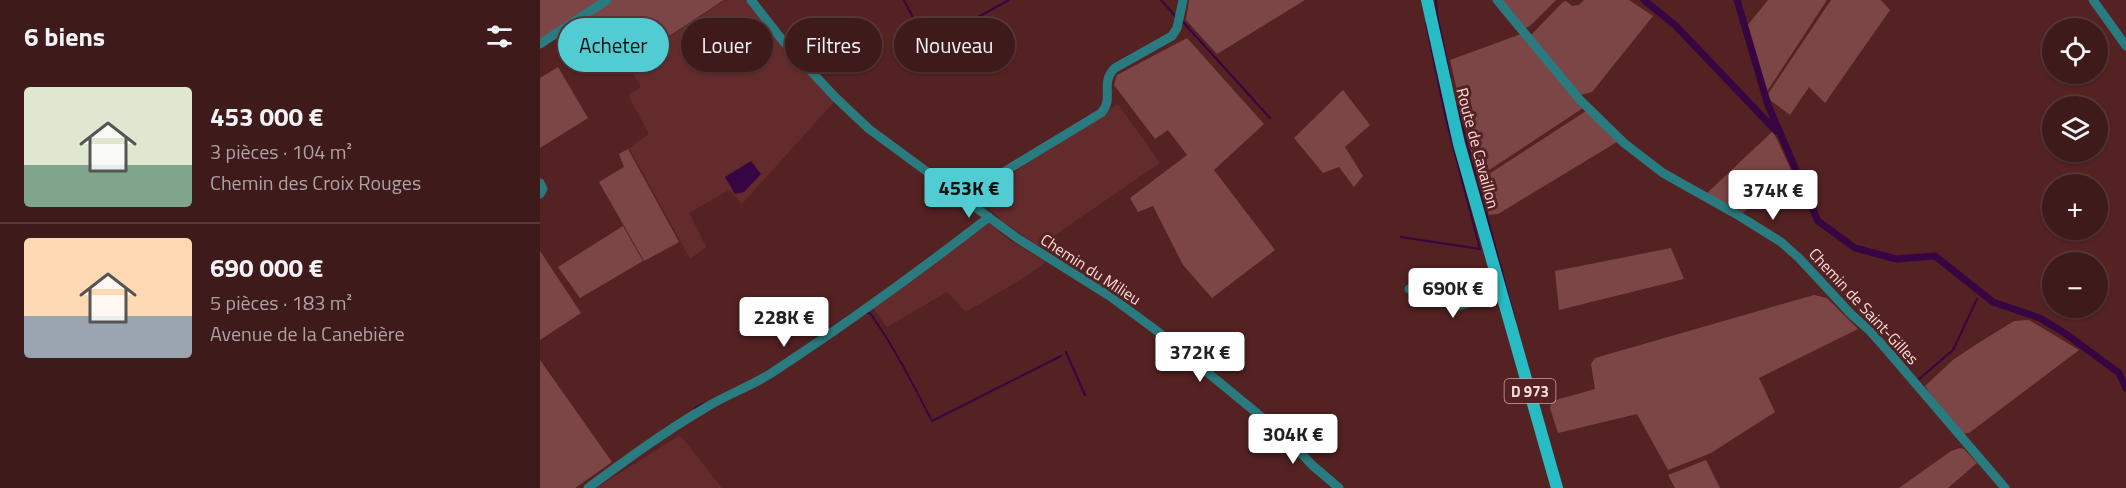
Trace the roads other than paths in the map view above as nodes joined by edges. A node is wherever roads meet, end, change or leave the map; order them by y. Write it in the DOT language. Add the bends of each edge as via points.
graph roads {
  1 [pos="608,0"];
  2 [pos="752,0"];
  3 [pos="1183,0"];
  4 [pos="1497,0"];
  5 [pos="2093,0"];
  6 [pos="1428,3"];
  7 [pos="540,44"];
  8 [pos="2126,46"];
  9 [pos="540,183"];
  10 [pos="540,194"];
  11 [pos="964,200"];
  12 [pos="989,217"];
  13 [pos="1460,273"];
  14 [pos="1446,280"];
  15 [pos="1409,289"];
  16 [pos="1502,294"];
  17 [pos="588,488"];
  18 [pos="1339,488"];
  19 [pos="1557,488"];
  20 [pos="2006,488"];
  1 -- 7 [label="street"];
  2 -- 11 [label="street, Chemin du Milieu" via="783,41 853,115"];
  3 -- 11 [label="street" via="1172,36 1110,73 1108,101 1101,113"];
  4 -- 20 [label="street, Chemin de Saint-Gilles" via="1580,100 1624,143 1663,173 1745,219 1799,258 1870,331"];
  5 -- 8 [label="street"];
  6 -- 16 [label="main road, Route de Cavaillon / D 973" via="1459,144"];
  9 -- 10 [label="street"];
  11 -- 12 [label="street, Chemin du Milieu"];
  12 -- 17 [label="street" via="866,310 768,375 667,431"];
  12 -- 18 [label="street, Chemin du Milieu" via="1157,331 1286,437"];
  13 -- 14 [label="street"];
  14 -- 15 [label="street"];
  14 -- 16 [label="street" via="1458,306"];
  16 -- 19 [label="main road, D 973"];
}
